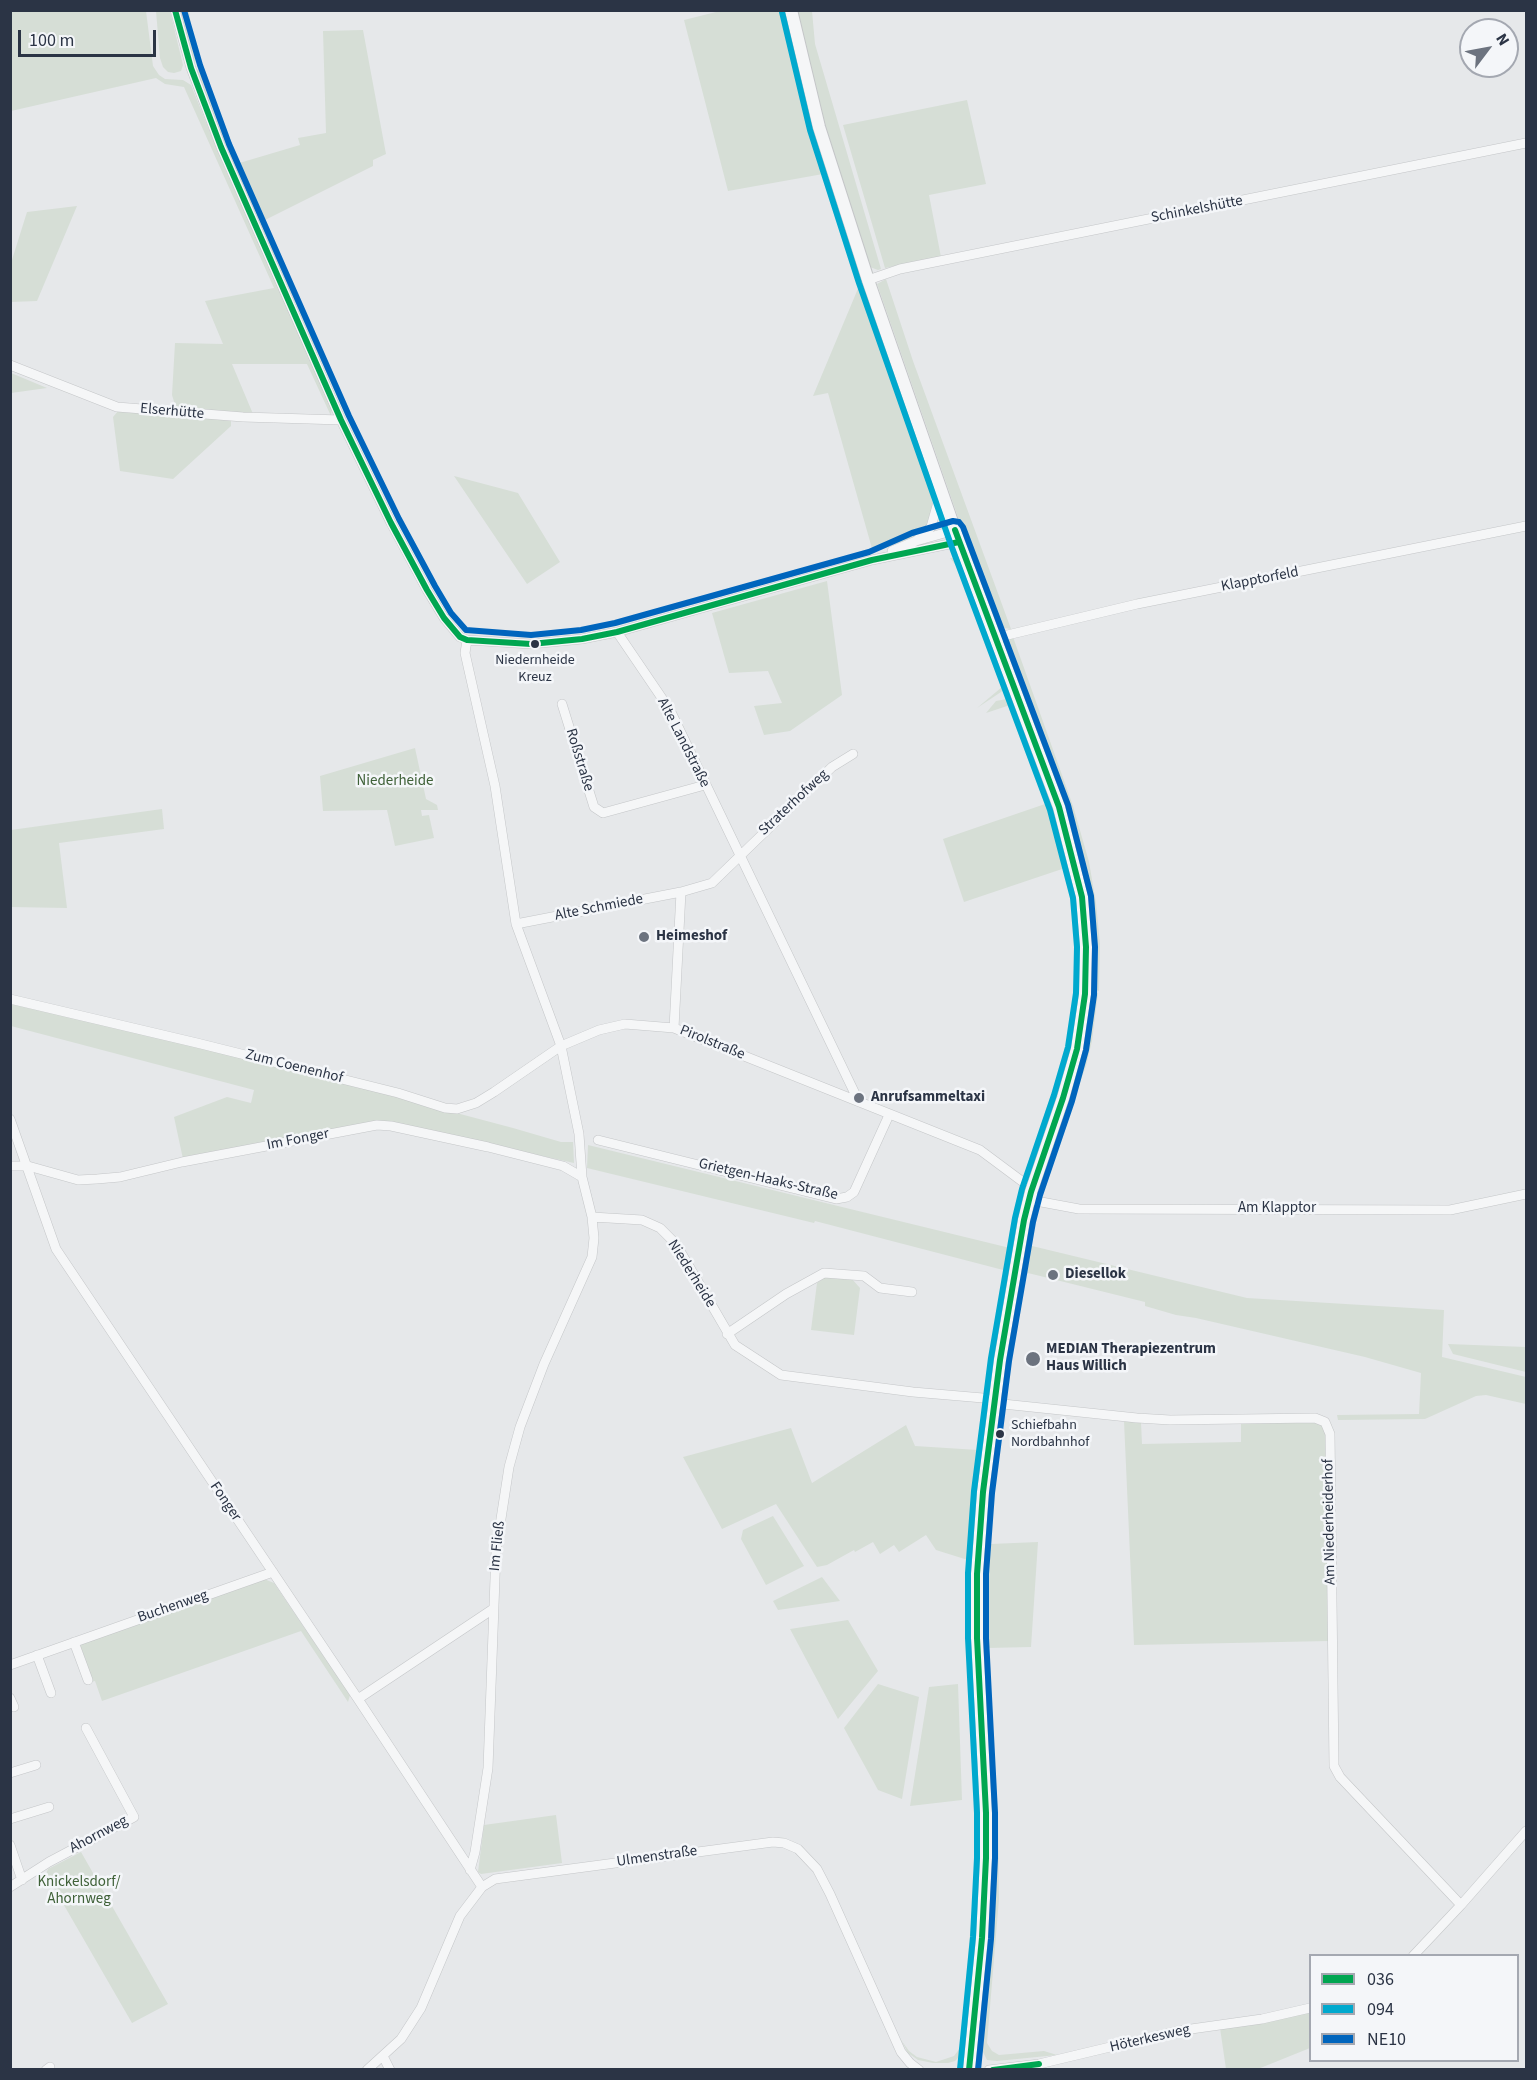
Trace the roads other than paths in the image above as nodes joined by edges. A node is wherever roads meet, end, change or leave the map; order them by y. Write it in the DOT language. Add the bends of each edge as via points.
graph roads {
  1 [pos="175,10"];
  2 [pos="790,10"];
  3 [pos="1527,143"];
  4 [pos="868,280"];
  5 [pos="10,365"];
  6 [pos="341,420"];
  7 [pos="931,459"];
  8 [pos="1527,526"];
  9 [pos="957,536"];
  10 [pos="916,541"];
  11 [pos="872,560"];
  12 [pos="617,632"];
  13 [pos="995,638"];
  14 [pos="467,640"];
  15 [pos="562,704"];
  16 [pos="853,754"];
  17 [pos="705,785"];
  18 [pos="740,857"];
  19 [pos="681,892"];
  20 [pos="516,924"];
  21 [pos="10,999"];
  22 [pos="674,1028"];
  23 [pos="561,1046"];
  24 [pos="859,1102"];
  25 [pos="889,1115"];
  26 [pos="10,1119"];
  27 [pos="598,1140"];
  28 [pos="10,1166"];
  29 [pos="28,1166"];
  30 [pos="582,1177"];
  31 [pos="1023,1182"];
  32 [pos="1031,1192"];
  33 [pos="1527,1194"];
  34 [pos="592,1217"];
  35 [pos="912,1292"];
  36 [pos="727,1334"];
  37 [pos="995,1401"];
  38 [pos="273,1572"];
  39 [pos="493,1609"];
  40 [pos="74,1642"];
  41 [pos="37,1655"];
  42 [pos="10,1665"];
  43 [pos="88,1680"];
  44 [pos="51,1693"];
  45 [pos="358,1699"];
  46 [pos="86,1728"];
  47 [pos="36,1765"];
  48 [pos="10,1773"];
  49 [pos="49,1807"];
  50 [pos="10,1819"];
  51 [pos="1527,1831"];
  52 [pos="10,1845"];
  53 [pos="470,1870"];
  54 [pos="22,1880"];
  55 [pos="10,1887"];
  56 [pos="482,1887"];
  57 [pos="1461,1905"];
  58 [pos="1415,1954"];
  59 [pos="1309,2008"];
  60 [pos="383,2056"];
  61 [pos="367,2070"];
  62 [pos="390,2070"];
  63 [pos="919,2070"];
  64 [pos="969,2070"];
  65 [pos="989,2070"];
  1 -- 6 [label="street" via="191,68 221,147"];
  2 -- 4 [label="street" via="819,127"];
  3 -- 4 [label="street, Schinkelshütte" via="900,269"];
  4 -- 7 [label="street"];
  5 -- 6 [label="street, Elserhütte" via="117,407"];
  6 -- 14 [label="street" via="427,590 444,618"];
  7 -- 9 [label="street"];
  7 -- 10 [label="street" via="940,495 930,527"];
  8 -- 13 [label="street, Klapptorfeld" via="1137,604"];
  9 -- 10 [label="street"];
  9 -- 11 [label="street"];
  9 -- 13 [label="street"];
  10 -- 11 [label="street"];
  11 -- 12 [label="street"];
  12 -- 14 [label="street" via="531,644"];
  12 -- 17 [label="street, Alte Landstraße" via="670,710"];
  13 -- 32 [label="street" via="1059,807 1082,897 1086,947 1085,994 1077,1049"];
  14 -- 20 [label="street" via="465,653 495,786"];
  15 -- 17 [label="street, Roßstraße" via="594,807 603,813"];
  16 -- 18 [label="street, Straterhofweg" via="832,767"];
  17 -- 18 [label="street, Alte Landstraße"];
  18 -- 19 [label="street, Alte Schmiede" via="712,883"];
  18 -- 24 [label="street, Alte Landstraße"];
  19 -- 20 [label="street, Alte Schmiede"];
  19 -- 22 [label="street"];
  20 -- 23 [label="street"];
  21 -- 23 [label="street, Zum Coenenhof" via="398,1093 445,1108 476,1103"];
  22 -- 23 [label="street, Pirolstraße" via="625,1024"];
  22 -- 24 [label="street, Pirolstraße"];
  23 -- 30 [label="street" via="579,1134"];
  24 -- 25 [label="street"];
  25 -- 27 [label="street, Grietgen-Haaks-Straße" via="854,1192 836,1199"];
  25 -- 31 [label="street" via="980,1150"];
  26 -- 29 [label="street, Fonger"];
  28 -- 29 [label="street, Im Fonger"];
  29 -- 30 [label="street, Im Fonger" via="78,1180 120,1177 377,1125 488,1147 562,1166"];
  29 -- 38 [label="street, Fonger" via="56,1249"];
  30 -- 34 [label="street"];
  32 -- 33 [label="street, Am Klapptor" via="1036,1201 1079,1209 1449,1210"];
  32 -- 37 [label="street"];
  34 -- 36 [label="street, Niederheide" via="642,1220 660,1228 676,1244"];
  34 -- 39 [label="street, Im Fließ" via="592,1257 544,1364 509,1467 496,1551"];
  35 -- 36 [label="street" via="880,1288 864,1276 824,1273"];
  36 -- 37 [label="street, Niederheide" via="735,1344 781,1375"];
  37 -- 57 [label="street, Am Niederheiderhof" via="1146,1419 1315,1418 1325,1422 1330,1434 1334,1766"];
  37 -- 64 [label="street" via="982,1503 977,1595 986,1821 982,1938"];
  38 -- 40 [label="street, Buchenweg"];
  38 -- 45 [label="street, Fonger"];
  39 -- 45 [label="street"];
  39 -- 53 [label="street, Im Fließ" via="488,1768"];
  40 -- 41 [label="street, Buchenweg"];
  40 -- 43 [label="street"];
  41 -- 42 [label="street, Buchenweg"];
  41 -- 44 [label="street"];
  45 -- 53 [label="street, Fonger"];
  46 -- 54 [label="street, Ahornweg" via="134,1817"];
  47 -- 48 [label="street"];
  49 -- 50 [label="street"];
  51 -- 57 [label="street"];
  52 -- 54 [label="street"];
  53 -- 56 [label="street"];
  54 -- 55 [label="street, Ahornweg"];
  56 -- 60 [label="street" via="460,1916 421,2008 401,2039"];
  56 -- 63 [label="street, Ulmenstraße" via="495,1879 754,1844 791,1845 817,1869 901,2052"];
  57 -- 58 [label="street"];
  59 -- 65 [label="street, Höterkesweg" via="1177,2031 1039,2064"];
  60 -- 61 [label="street"];
  60 -- 62 [label="street"];
}
